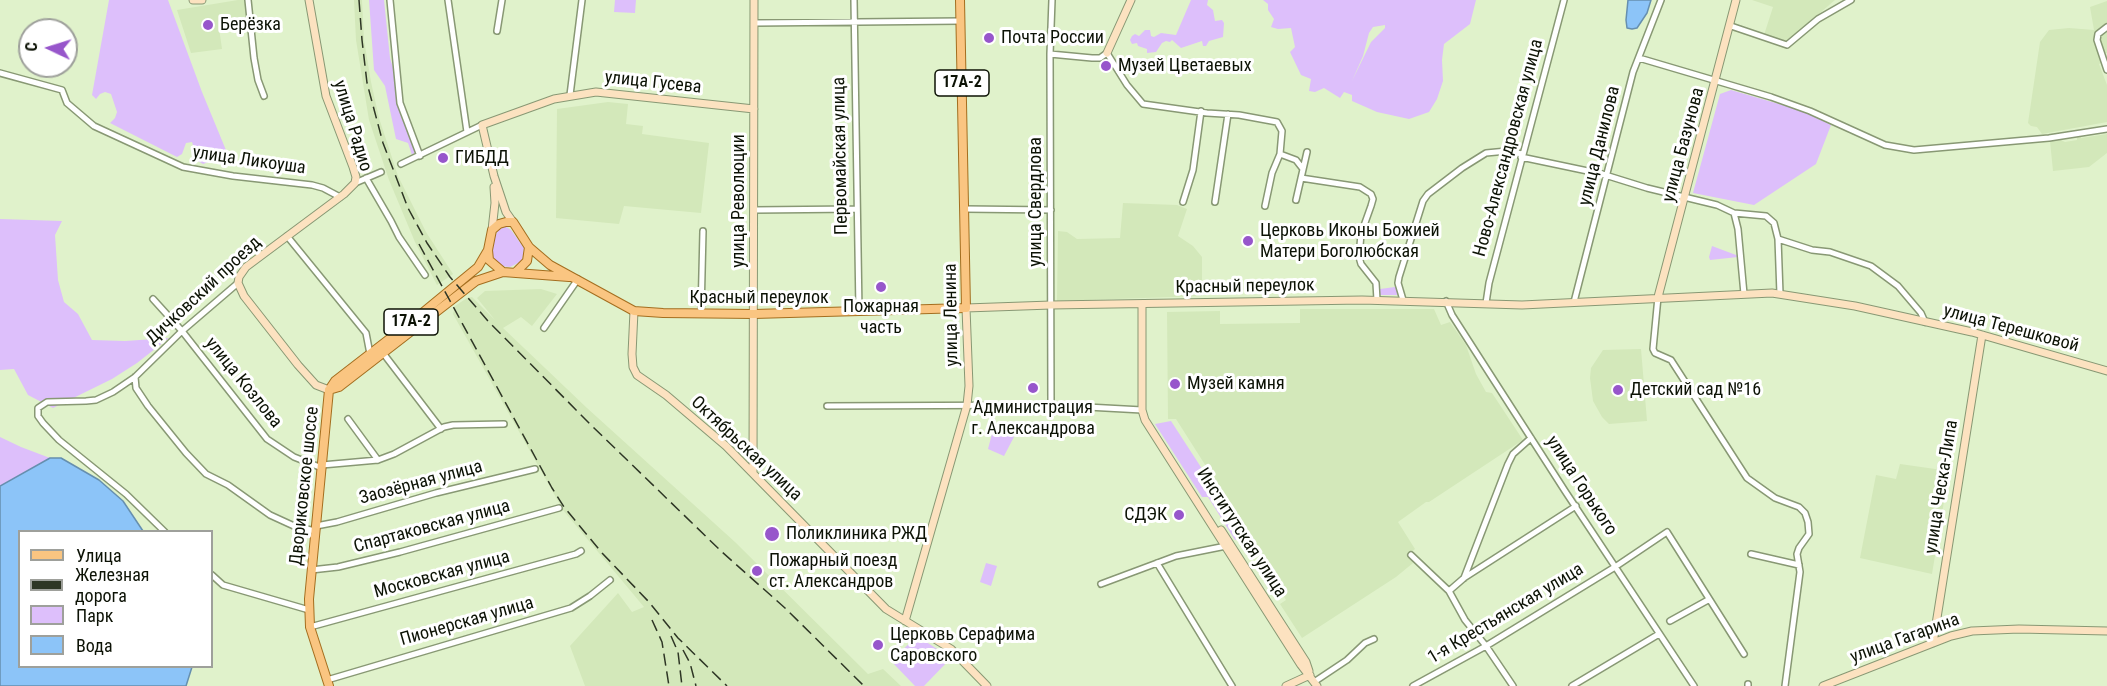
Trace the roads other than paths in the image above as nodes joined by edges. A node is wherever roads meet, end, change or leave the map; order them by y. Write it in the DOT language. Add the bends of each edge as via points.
graph roads {
  1 [pos="193,0"];
  2 [pos="202,0"];
  3 [pos="248,0"];
  4 [pos="309,0"];
  5 [pos="390,0"];
  6 [pos="448,0"];
  7 [pos="502,0"];
  8 [pos="582,0"];
  9 [pos="754,0"];
  10 [pos="854,0"];
  11 [pos="960,0"];
  12 [pos="1052,0"];
  13 [pos="1131,0"];
  14 [pos="1564,0"];
  15 [pos="1661,0"];
  16 [pos="1736,0"];
  17 [pos="1851,0"];
  18 [pos="961,21"];
  19 [pos="855,22"];
  20 [pos="754,23"];
  21 [pos="1731,26"];
  22 [pos="2107,27"];
  23 [pos="497,31"];
  24 [pos="1107,53"];
  25 [pos="1050,54"];
  26 [pos="1639,58"];
  27 [pos="2107,70"];
  28 [pos="0,73"];
  29 [pos="1716,81"];
  30 [pos="570,95"];
  31 [pos="264,96"];
  32 [pos="754,109"];
  33 [pos="1201,111"];
  34 [pos="1228,114"];
  35 [pos="482,125"];
  36 [pos="2107,129"];
  37 [pos="467,132"];
  38 [pos="1307,152"];
  39 [pos="1280,154"];
  40 [pos="1522,155"];
  41 [pos="420,156"];
  42 [pos="401,165"];
  43 [pos="1303,169"];
  44 [pos="381,172"];
  45 [pos="494,176"];
  46 [pos="1608,176"];
  47 [pos="366,178"];
  48 [pos="1301,178"];
  49 [pos="353,186"];
  50 [pos="340,197"];
  51 [pos="1686,197"];
  52 [pos="1296,200"];
  53 [pos="1184,202"];
  54 [pos="1215,202"];
  55 [pos="1265,206"];
  56 [pos="857,209"];
  57 [pos="965,209"];
  58 [pos="754,210"];
  59 [pos="1051,210"];
  60 [pos="1734,213"];
  61 [pos="513,222"];
  62 [pos="492,230"];
  63 [pos="703,231"];
  64 [pos="287,236"];
  65 [pos="1778,239"];
  66 [pos="529,247"];
  67 [pos="488,250"];
  68 [pos="503,272"];
  69 [pos="516,272"];
  70 [pos="425,275"];
  71 [pos="576,278"];
  72 [pos="238,283"];
  73 [pos="1744,294"];
  74 [pos="1780,294"];
  75 [pos="1658,297"];
  76 [pos="153,299"];
  77 [pos="1377,300"];
  78 [pos="1403,300"];
  79 [pos="1446,301"];
  80 [pos="1574,302"];
  81 [pos="1486,303"];
  82 [pos="1142,304"];
  83 [pos="1051,305"];
  84 [pos="1855,306"];
  85 [pos="966,308"];
  86 [pos="634,311"];
  87 [pos="859,311"];
  88 [pos="701,314"];
  89 [pos="754,314"];
  90 [pos="1925,322"];
  91 [pos="544,328"];
  92 [pos="182,331"];
  93 [pos="1982,335"];
  94 [pos="383,353"];
  95 [pos="370,354"];
  96 [pos="2107,371"];
  97 [pos="135,377"];
  98 [pos="329,390"];
  99 [pos="967,405"];
  100 [pos="1051,405"];
  101 [pos="827,406"];
  102 [pos="1142,410"];
  103 [pos="348,419"];
  104 [pos="504,424"];
  105 [pos="441,429"];
  106 [pos="1531,438"];
  107 [pos="378,460"];
  108 [pos="322,466"];
  109 [pos="535,469"];
  110 [pos="753,473"];
  111 [pos="1575,506"];
  112 [pos="559,508"];
  113 [pos="316,528"];
  114 [pos="164,530"];
  115 [pos="1228,545"];
  116 [pos="581,551"];
  117 [pos="1751,554"];
  118 [pos="1411,555"];
  119 [pos="1157,563"];
  120 [pos="1799,565"];
  121 [pos="1615,567"];
  122 [pos="311,570"];
  123 [pos="213,576"];
  124 [pos="1464,578"];
  125 [pos="610,580"];
  126 [pos="1101,584"];
  127 [pos="1449,591"];
  128 [pos="1708,600"];
  129 [pos="309,610"];
  130 [pos="905,621"];
  131 [pos="1670,621"];
  132 [pos="310,627"];
  133 [pos="2107,631"];
  134 [pos="1659,634"];
  135 [pos="1374,639"];
  136 [pos="1933,643"];
  137 [pos="1486,646"];
  138 [pos="1744,654"];
  139 [pos="1314,681"];
  140 [pos="328,683"];
  141 [pos="983,684"];
  142 [pos="1232,686"];
  143 [pos="1286,686"];
  144 [pos="1413,686"];
  145 [pos="1513,686"];
  146 [pos="1572,686"];
  147 [pos="1694,686"];
  148 [pos="1785,686"];
  149 [pos="1823,686"];
  1 -- 2 [label="main road"];
  3 -- 31 [label="street" via="254,58"];
  4 -- 49 [label="main road, улица Радио" via="326,96 354,167"];
  5 -- 41 [label="street" via="400,103"];
  6 -- 37 [label="street"];
  7 -- 23 [label="street"];
  8 -- 30 [label="street"];
  9 -- 20 [label="main road, улица Революции"];
  10 -- 19 [label="street, Первомайская улица"];
  11 -- 18 [label="main road, улица Ленина / 17А-2"];
  12 -- 25 [label="street, улица Свердлова"];
  13 -- 24 [label="main road"];
  14 -- 40 [label="street, Ново-Александровская улица"];
  15 -- 26 [label="street, улица Данилова"];
  16 -- 21 [label="main road, улица Базунова"];
  17 -- 21 [label="street" via="1818,19 1787,45"];
  18 -- 19 [label="street"];
  18 -- 57 [label="main road, улица Ленина / 17А-2"];
  19 -- 20 [label="street"];
  19 -- 56 [label="street, Первомайская улица"];
  20 -- 32 [label="main road, улица Революции"];
  21 -- 29 [label="main road, улица Базунова"];
  22 -- 27 [label="street" via="2097,40"];
  24 -- 25 [label="street" via="1092,58"];
  24 -- 33 [label="street" via="1143,104"];
  25 -- 59 [label="street, улица Свердлова"];
  26 -- 29 [label="street"];
  26 -- 46 [label="street, улица Данилова"];
  28 -- 50 [label="street, улица Ликоуша" via="62,90 68,103 94,126 183,166 312,185"];
  29 -- 36 [label="street" via="1810,111 1886,144 1914,150"];
  29 -- 51 [label="main road, улица Базунова"];
  30 -- 32 [label="main road, улица Гусева" via="610,92"];
  30 -- 35 [label="main road, улица Гусева"];
  32 -- 58 [label="main road, улица Революции"];
  33 -- 34 [label="street"];
  33 -- 53 [label="street"];
  34 -- 39 [label="street" via="1277,122 1282,131"];
  34 -- 54 [label="street"];
  35 -- 37 [label="street"];
  35 -- 45 [label="main road"];
  37 -- 41 [label="street"];
  38 -- 43 [label="street"];
  39 -- 43 [label="street" via="1296,160"];
  39 -- 55 [label="street"];
  40 -- 46 [label="street"];
  40 -- 78 [label="street" via="1507,151 1486,153 1423,201 1399,277"];
  40 -- 81 [label="street, Ново-Александровская улица"];
  41 -- 42 [label="street"];
  43 -- 48 [label="street"];
  44 -- 47 [label="street"];
  45 -- 61 [label="main road"];
  45 -- 62 [label="main road"];
  46 -- 51 [label="street"];
  46 -- 80 [label="street, улица Данилова"];
  47 -- 49 [label="street"];
  47 -- 70 [label="street"];
  48 -- 52 [label="street"];
  48 -- 77 [label="street" via="1360,187 1371,194 1359,257 1376,283"];
  49 -- 50 [label="main road, Дичковский проезд"];
  50 -- 64 [label="main road, Дичковский проезд"];
  51 -- 60 [label="street"];
  51 -- 75 [label="main road, улица Базунова"];
  56 -- 58 [label="street"];
  56 -- 87 [label="street, Первомайская улица"];
  57 -- 59 [label="street"];
  57 -- 85 [label="main road, улица Ленина / 17А-2"];
  58 -- 89 [label="main road, улица Революции"];
  59 -- 83 [label="street, улица Свердлова"];
  60 -- 65 [label="street" via="1766,216 1774,223"];
  60 -- 73 [label="street"];
  61 -- 62 [label="main road" via="499,224"];
  61 -- 66 [label="main road"];
  62 -- 67 [label="main road, 17А-2"];
  63 -- 88 [label="street"];
  64 -- 72 [label="main road, Дичковский проезд" via="246,267"];
  64 -- 95 [label="street" via="366,333"];
  65 -- 74 [label="street"];
  65 -- 90 [label="street" via="1871,266 1898,286"];
  66 -- 69 [label="main road" via="526,261"];
  66 -- 71 [label="main road" via="550,265"];
  67 -- 68 [label="main road" via="489,260"];
  67 -- 95 [label="main road, 17А-2" via="478,267"];
  68 -- 69 [label="main road, 17А-2"];
  68 -- 94 [label="main road, Двориковское шоссе / 17А-2" via="462,290"];
  69 -- 71 [label="main road"];
  71 -- 86 [label="main road"];
  71 -- 91 [label="street"];
  72 -- 92 [label="street, Дичковский проезд"];
  72 -- 98 [label="main road" via="298,364 316,385"];
  73 -- 74 [label="main road, Красный переулок"];
  73 -- 75 [label="main road, Красный переулок"];
  74 -- 84 [label="main road, Красный переулок"];
  75 -- 80 [label="main road, Красный переулок"];
  75 -- 120 [label="street" via="1655,352 1671,360 1748,477 1775,498 1799,507 1804,513 1809,534 1797,554"];
  76 -- 92 [label="street, улица Козлова"];
  77 -- 78 [label="main road, Красный переулок"];
  77 -- 82 [label="main road, Красный переулок"];
  78 -- 79 [label="main road, Красный переулок"];
  79 -- 81 [label="main road, Красный переулок"];
  79 -- 106 [label="street, улица Горького"];
  80 -- 81 [label="main road, Красный переулок"];
  82 -- 83 [label="main road, Красный переулок"];
  82 -- 102 [label="main road, Институтская улица"];
  83 -- 85 [label="main road, Красный переулок"];
  83 -- 100 [label="street, улица Свердлова"];
  84 -- 90 [label="main road, улица Терешковой"];
  85 -- 87 [label="main road, Красный переулок"];
  85 -- 99 [label="main road, улица Ленина"];
  86 -- 88 [label="main road, Красный переулок"];
  86 -- 110 [label="main road, Октябрьская улица" via="632,354 637,375 674,401"];
  87 -- 89 [label="main road, Красный переулок"];
  88 -- 89 [label="main road, Красный переулок"];
  89 -- 110 [label="main road, улица Революции"];
  90 -- 93 [label="main road, улица Терешковой"];
  92 -- 97 [label="street, Дичковский проезд"];
  92 -- 108 [label="street, улица Козлова" via="267,439 294,457"];
  93 -- 96 [label="main road, улица Терешковой"];
  93 -- 136 [label="main road, улица Ческа-Липа"];
  94 -- 98 [label="main road, Двориковское шоссе / 17А-2" via="339,387"];
  94 -- 105 [label="street"];
  95 -- 98 [label="main road, 17А-2"];
  97 -- 113 [label="street, Заозёрная улица" via="136,388 148,406 207,474 270,515 294,526"];
  97 -- 114 [label="street, Дичковский проезд" via="96,399 47,402 38,408 38,416 59,440"];
  98 -- 108 [label="main road, Двориковское шоссе"];
  99 -- 100 [label="street"];
  99 -- 101 [label="street"];
  99 -- 130 [label="main road, улица Ленина"];
  100 -- 102 [label="street"];
  102 -- 115 [label="main road, Институтская улица"];
  103 -- 107 [label="street"];
  104 -- 105 [label="street" via="461,424"];
  105 -- 107 [label="street"];
  106 -- 111 [label="street, улица Горького"];
  106 -- 124 [label="street" via="1508,464"];
  107 -- 108 [label="street"];
  108 -- 113 [label="main road, Двориковское шоссе"];
  109 -- 113 [label="street, Заозёрная улица"];
  110 -- 130 [label="main road, Октябрьская улица" via="886,609"];
  111 -- 121 [label="street, улица Горького"];
  111 -- 124 [label="street"];
  112 -- 122 [label="street, Спартаковская улица" via="400,552"];
  113 -- 122 [label="main road, Двориковское шоссе"];
  115 -- 119 [label="street"];
  115 -- 139 [label="main road, Институтская улица"];
  116 -- 132 [label="street, Московская улица"];
  117 -- 120 [label="street"];
  118 -- 127 [label="street"];
  119 -- 126 [label="street"];
  119 -- 142 [label="street"];
  120 -- 148 [label="street"];
  121 -- 128 [label="street, 1-я Крестьянская улица" via="1667,532"];
  121 -- 134 [label="street, улица Горького"];
  121 -- 137 [label="street, 1-я Крестьянская улица"];
  122 -- 129 [label="main road, Двориковское шоссе"];
  123 -- 129 [label="street" via="223,585"];
  124 -- 127 [label="street"];
  125 -- 140 [label="street, Пионерская улица" via="571,608"];
  127 -- 137 [label="street"];
  128 -- 131 [label="street"];
  128 -- 138 [label="street"];
  129 -- 132 [label="main road, Двориковское шоссе"];
  130 -- 141 [label="main road, Октябрьская улица" via="951,649"];
  132 -- 140 [label="main road, Двориковское шоссе"];
  133 -- 136 [label="main road, улица Гагарина" via="1988,629"];
  134 -- 146 [label="street"];
  134 -- 147 [label="street, улица Горького"];
  135 -- 139 [label="street"];
  136 -- 149 [label="main road, улица Гагарина"];
  137 -- 144 [label="street, 1-я Крестьянская улица"];
  137 -- 145 [label="street"];
  139 -- 143 [label="main road"];
}
